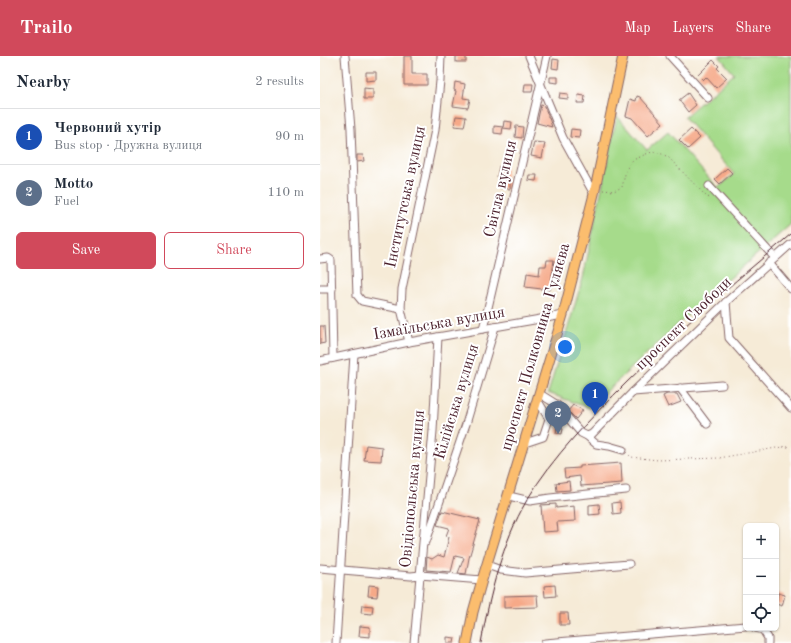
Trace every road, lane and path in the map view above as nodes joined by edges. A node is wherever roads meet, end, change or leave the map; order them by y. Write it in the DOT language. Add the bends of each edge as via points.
graph roads {
  1 [pos="345,56"];
  2 [pos="441,56"];
  3 [pos="529,56"];
  4 [pos="547,56"];
  5 [pos="623,56"];
  6 [pos="670,56"];
  7 [pos="540,83"];
  8 [pos="708,98"];
  9 [pos="709,186"];
  10 [pos="595,191"];
  11 [pos="720,198"];
  12 [pos="791,244"];
  13 [pos="320,259"];
  14 [pos="772,261"];
  15 [pos="320,289"];
  16 [pos="332,289"];
  17 [pos="791,289"];
  18 [pos="726,302"];
  19 [pos="401,309"];
  20 [pos="563,315"];
  21 [pos="495,327"];
  22 [pos="483,329"];
  23 [pos="438,337"];
  24 [pos="410,342"];
  25 [pos="354,354"];
  26 [pos="334,358"];
  27 [pos="320,361"];
  28 [pos="722,385"];
  29 [pos="680,388"];
  30 [pos="632,392"];
  31 [pos="539,398"];
  32 [pos="791,408"];
  33 [pos="707,424"];
  34 [pos="587,436"];
  35 [pos="525,443"];
  36 [pos="791,447"];
  37 [pos="623,450"];
  38 [pos="626,490"];
  39 [pos="509,496"];
  40 [pos="422,553"];
  41 [pos="629,564"];
  42 [pos="487,565"];
  43 [pos="320,568"];
  44 [pos="341,570"];
  45 [pos="420,575"];
  46 [pos="482,580"];
  47 [pos="743,626"];
  48 [pos="764,631"];
  49 [pos="336,643"];
  50 [pos="414,643"];
  51 [pos="467,643"];
  52 [pos="546,643"];
  53 [pos="768,643"];
  1 -- 19 [label="street" via="351,129 357,295 362,301"];
  2 -- 19 [label="street, Інститутська вулиця" via="436,130 404,276"];
  3 -- 7 [label="street"];
  4 -- 7 [label="street, Світла вулиця"];
  5 -- 10 [label="main road, проспект Полковника Гуляєва"];
  6 -- 8 [label="street"];
  7 -- 10 [label="street" via="564,138"];
  7 -- 22 [label="street, Світла вулиця"];
  9 -- 11 [label="street"];
  10 -- 11 [label="path" via="614,191 622,187 631,161 654,151 668,157 707,197"];
  10 -- 20 [label="main road, проспект Полковника Гуляєва"];
  11 -- 14 [label="street"];
  12 -- 14 [label="street, проспект Свободи"];
  13 -- 16 [label="street" via="331,260"];
  14 -- 17 [label="street"];
  14 -- 18 [label="street, проспект Свободи"];
  15 -- 16 [label="street"];
  16 -- 26 [label="street"];
  18 -- 30 [label="street, проспект Свободи"];
  18 -- 32 [label="street" via="728,338"];
  19 -- 24 [label="street, Інститутська вулиця"];
  20 -- 21 [label="street, Ізмаїльська вулиця"];
  20 -- 31 [label="main road, проспект Полковника Гуляєва"];
  21 -- 22 [label="street, Ізмаїльська вулиця"];
  21 -- 40 [label="street, Кілійська вулиця" via="466,424"];
  22 -- 23 [label="street, Ізмаїльська вулиця"];
  23 -- 24 [label="street, Ізмаїльська вулиця"];
  23 -- 40 [label="street, Овідіопольська вулиця"];
  24 -- 25 [label="street, Ізмаїльська вулиця"];
  25 -- 26 [label="street, Ізмаїльська вулиця"];
  25 -- 44 [label="street"];
  26 -- 27 [label="street, Ізмаїльська вулиця"];
  28 -- 29 [label="street"];
  29 -- 30 [label="street"];
  29 -- 33 [label="street"];
  30 -- 34 [label="street, проспект Свободи" via="592,434"];
  31 -- 34 [label="street" via="556,404 581,433"];
  31 -- 35 [label="main road, проспект Полковника Гуляєва"];
  31 -- 35 [label="street" via="549,419 543,437"];
  34 -- 37 [label="street" via="596,444"];
  35 -- 39 [label="main road, проспект Полковника Гуляєва"];
  36 -- 37 [label="path" via="719,458 658,460 631,457"];
  38 -- 39 [label="street" via="530,501"];
  39 -- 42 [label="main road, проспект Полковника Гуляєва"];
  40 -- 45 [label="street, Овідіопольська вулиця"];
  41 -- 42 [label="street" via="525,573 501,570"];
  42 -- 46 [label="main road, проспект Полковника Гуляєва"];
  43 -- 44 [label="street"];
  44 -- 45 [label="street"];
  44 -- 49 [label="street"];
  45 -- 46 [label="street"];
  45 -- 50 [label="street, Овідіопольська вулиця"];
  46 -- 51 [label="main road, проспект Полковника Гуляєва"];
  47 -- 52 [label="street"];
  48 -- 53 [label="street"];
}
